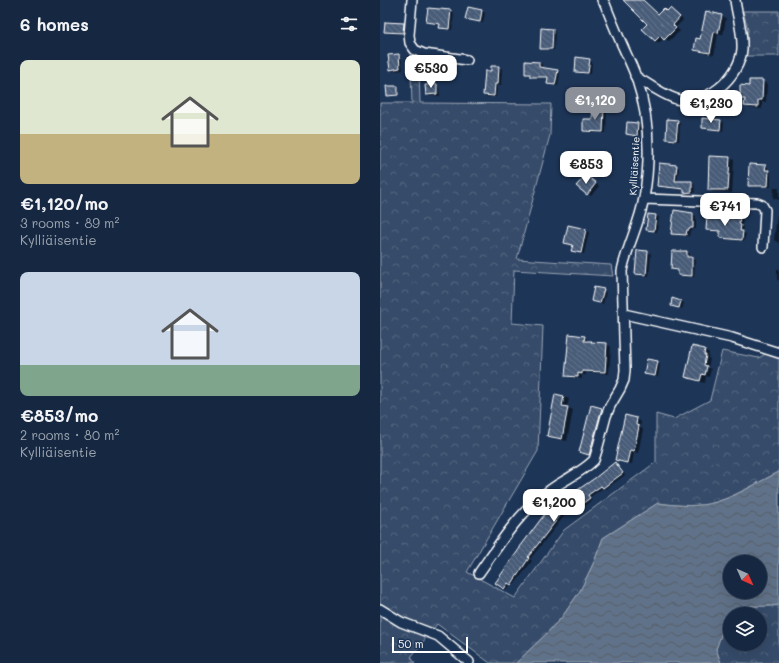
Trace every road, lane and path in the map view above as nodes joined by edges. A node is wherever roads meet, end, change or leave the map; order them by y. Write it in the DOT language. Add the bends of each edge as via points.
graph roads {
  1 [pos="412,0"];
  2 [pos="602,0"];
  3 [pos="735,0"];
  4 [pos="467,60"];
  5 [pos="635,76"];
  6 [pos="644,199"];
  7 [pos="763,247"];
  8 [pos="624,314"];
  9 [pos="779,353"];
  10 [pos="479,572"];
  11 [pos="380,609"];
  12 [pos="469,662"];
  1 -- 4 [label="street" via="409,35 415,50 424,54"];
  2 -- 5 [label="street, Kylliäisentie"];
  3 -- 5 [label="street" via="742,50 738,66 728,80 716,90 702,98 677,99"];
  5 -- 6 [label="street, Kylliäisentie" via="647,129 647,176"];
  6 -- 7 [label="street" via="762,205 765,210"];
  6 -- 8 [label="street, Kylliäisentie" via="622,271"];
  8 -- 9 [label="street" via="732,338"];
  8 -- 10 [label="street, Kylliäisentie" via="624,380 610,406 594,460 534,503 513,526"];
  11 -- 12 [label="street" via="401,622 438,636"];
}
